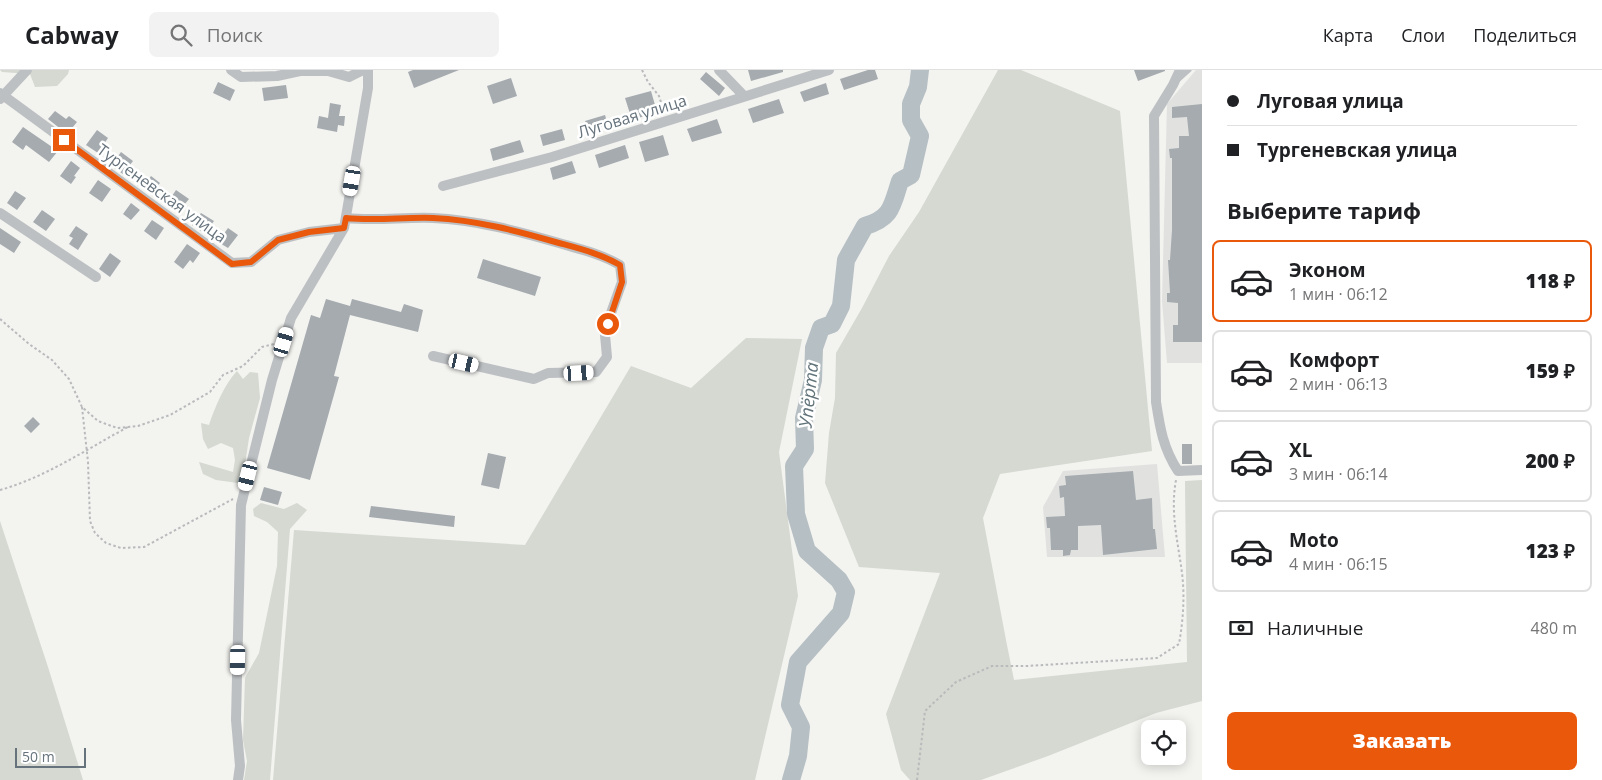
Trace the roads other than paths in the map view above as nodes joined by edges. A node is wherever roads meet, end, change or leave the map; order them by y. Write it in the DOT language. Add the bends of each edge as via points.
graph roads {
  1 [pos="27,70"];
  2 [pos="231,70"];
  3 [pos="363,70"];
  4 [pos="368,70"];
  5 [pos="719,70"];
  6 [pos="829,70"];
  7 [pos="1180,70"];
  8 [pos="1189,70"];
  9 [pos="1173,85"];
  10 [pos="1,96"];
  11 [pos="744,96"];
  12 [pos="443,186"];
  13 [pos="0,212"];
  14 [pos="346,218"];
  15 [pos="344,228"];
  16 [pos="96,277"];
  17 [pos="433,356"];
  18 [pos="1202,470"];
  19 [pos="238,780"];
  1 -- 10 [label="street"];
  2 -- 3 [label="street" via="241,77 257,77 300,72 349,76"];
  4 -- 14 [label="street" via="368,88"];
  5 -- 11 [label="street"];
  6 -- 11 [label="street, Луговая улица"];
  7 -- 9 [label="street"];
  8 -- 9 [label="lane"];
  9 -- 18 [label="street" via="1154,116 1156,402 1168,456 1178,471"];
  10 -- 15 [label="street, Тургеневская улица" via="232,264 251,262 278,240"];
  11 -- 12 [label="street, Луговая улица" via="552,157"];
  13 -- 16 [label="street"];
  14 -- 15 [label="street"];
  14 -- 17 [label="street" via="461,219 526,233 604,256 620,265 622,282 605,336 607,356 596,372 548,373 534,379"];
  15 -- 19 [label="street" via="291,318 272,380 242,505 236,720"];
}
